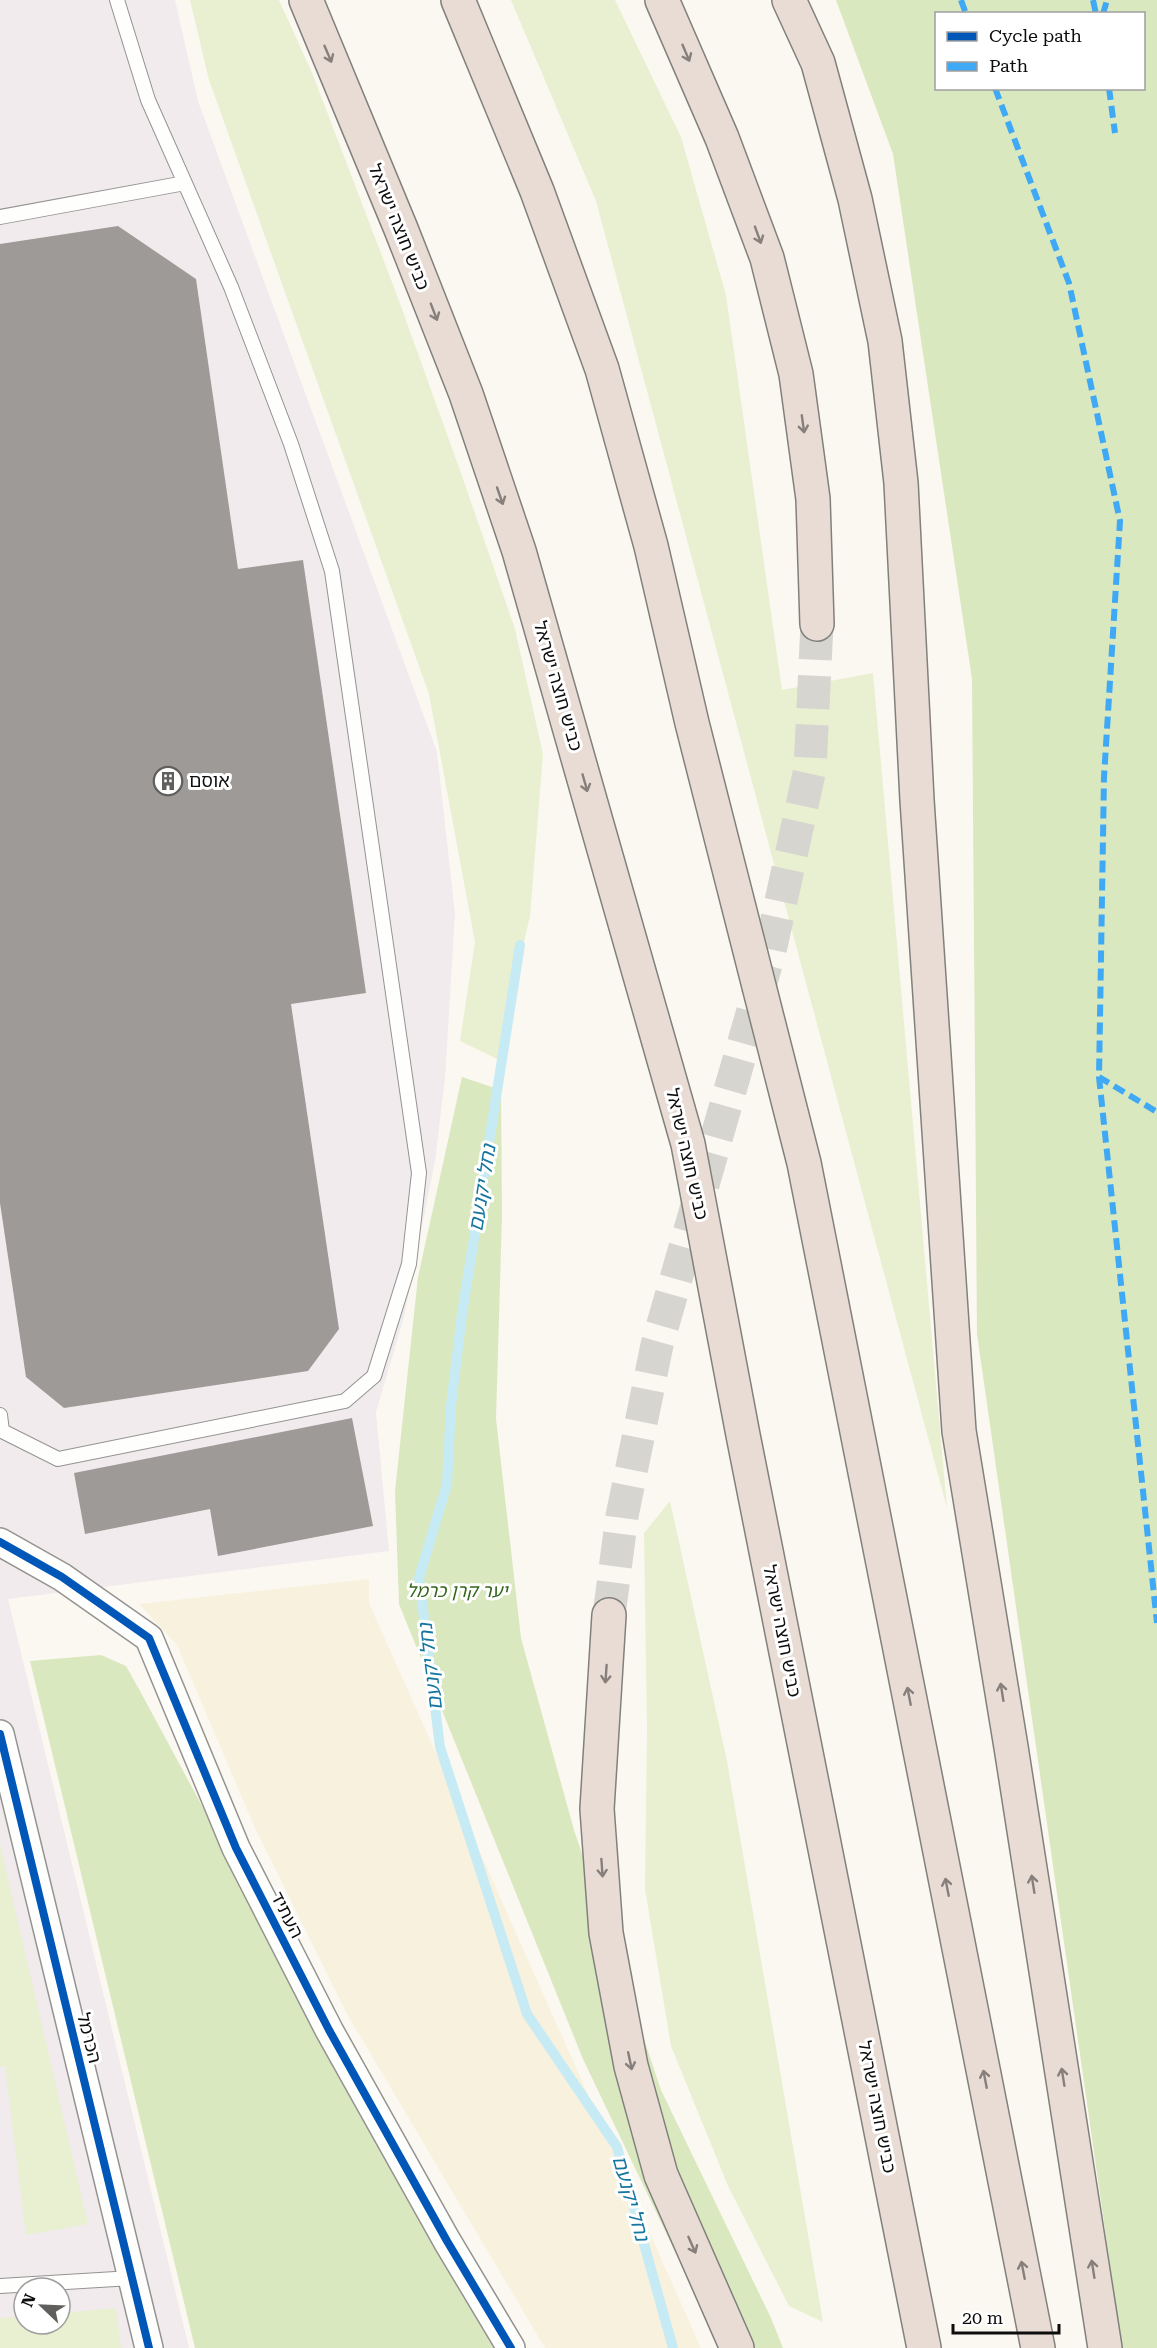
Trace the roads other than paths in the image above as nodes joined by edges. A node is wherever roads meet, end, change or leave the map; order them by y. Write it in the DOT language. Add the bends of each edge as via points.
graph roads {
  1 [pos="117,0"];
  2 [pos="306,0"];
  3 [pos="458,0"];
  4 [pos="662,0"];
  5 [pos="789,0"];
  6 [pos="185,183"];
  7 [pos="0,218"];
  8 [pos="817,624"];
  9 [pos="0,1415"];
  10 [pos="0,1542"];
  11 [pos="609,1616"];
  12 [pos="0,1734"];
  13 [pos="132,2278"];
  14 [pos="0,2286"];
  15 [pos="149,2348"];
  16 [pos="512,2348"];
  17 [pos="737,2348"];
  18 [pos="924,2348"];
  19 [pos="1038,2348"];
  20 [pos="1105,2348"];
  1 -- 6 [label="lane" via="148,100"];
  2 -- 18 [label="highway, כביש חוצה ישראל, one-way" via="457,372 515,540 688,1144"];
  19 -- 3 [label="highway, one-way" via="801,1152 651,546 602,369 537,190"];
  4 -- 8 [label="highway, one-way" via="722,138 766,258 796,374 813,500"];
  20 -- 5 [label="highway, one-way" via="959,1431 917,800 902,483 885,340 855,199 818,63"];
  6 -- 7 [label="lane"];
  6 -- 9 [label="lane" via="240,310 291,444 332,571 419,1173 410,1264 374,1376 345,1401 58,1459 2,1431"];
  10 -- 16 [label="street, העתיד" via="62,1577 149,1638 242,1859 329,2030"];
  11 -- 17 [label="highway, one-way" via="597,1809 606,1933 631,2066 661,2175"];
  12 -- 13 [label="street, הכרמל"];
  13 -- 14 [label="lane"];
  13 -- 15 [label="street, הכרמל"];
}
